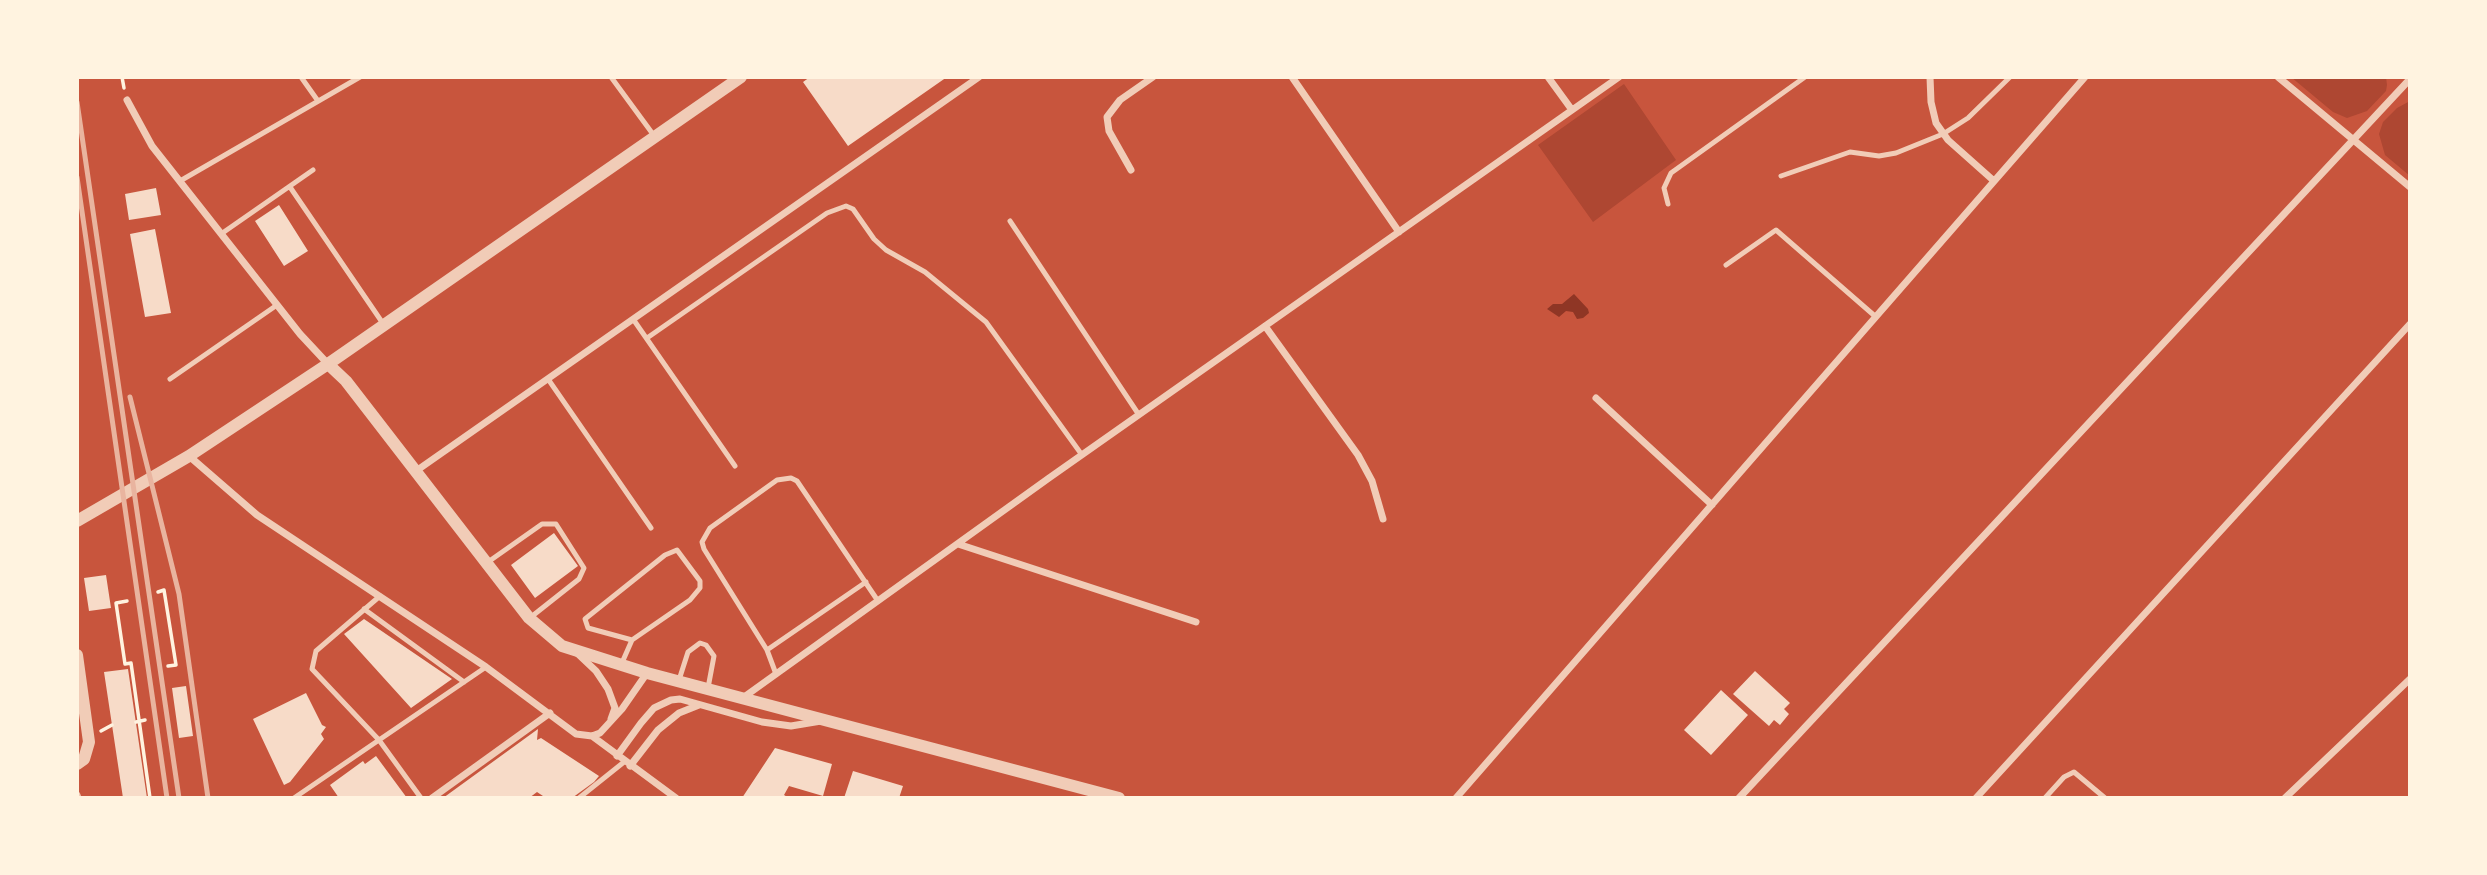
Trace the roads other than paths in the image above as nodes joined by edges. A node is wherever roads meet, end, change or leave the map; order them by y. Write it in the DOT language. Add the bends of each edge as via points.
graph roads {
  1 [pos="301,77"];
  2 [pos="360,77"];
  3 [pos="611,77"];
  4 [pos="741,77"];
  5 [pos="979,77"];
  6 [pos="1153,77"];
  7 [pos="1292,77"];
  8 [pos="1548,77"];
  9 [pos="1619,77"];
  10 [pos="1805,77"];
  11 [pos="1930,77"];
  12 [pos="2010,77"];
  13 [pos="2085,77"];
  14 [pos="2278,77"];
  15 [pos="2410,79"];
  16 [pos="127,100"];
  17 [pos="318,101"];
  18 [pos="1572,110"];
  19 [pos="1943,134"];
  20 [pos="656,137"];
  21 [pos="2354,140"];
  22 [pos="313,170"];
  23 [pos="1131,170"];
  24 [pos="1781,176"];
  25 [pos="180,181"];
  26 [pos="1994,181"];
  27 [pos="290,187"];
  28 [pos="2410,187"];
  29 [pos="1668,204"];
  30 [pos="1010,221"];
  31 [pos="1399,232"];
  32 [pos="221,234"];
  33 [pos="1726,265"];
  34 [pos="277,305"];
  35 [pos="1876,317"];
  36 [pos="633,318"];
  37 [pos="2410,324"];
  38 [pos="384,325"];
  39 [pos="1265,326"];
  40 [pos="647,338"];
  41 [pos="328,364"];
  42 [pos="170,379"];
  43 [pos="548,379"];
  44 [pos="1596,398"];
  45 [pos="1139,415"];
  46 [pos="1082,455"];
  47 [pos="189,456"];
  48 [pos="735,466"];
  49 [pos="416,471"];
  50 [pos="1712,505"];
  51 [pos="1383,519"];
  52 [pos="77,521"];
  53 [pos="651,528"];
  54 [pos="958,544"];
  55 [pos="485,564"];
  56 [pos="866,582"];
  57 [pos="380,596"];
  58 [pos="878,601"];
  59 [pos="364,609"];
  60 [pos="529,618"];
  61 [pos="1196,622"];
  62 [pos="632,640"];
  63 [pos="767,650"];
  64 [pos="575,651"];
  65 [pos="77,654"];
  66 [pos="621,665"];
  67 [pos="486,667"];
  68 [pos="647,673"];
  69 [pos="776,674"];
  70 [pos="2410,679"];
  71 [pos="679,680"];
  72 [pos="464,682"];
  73 [pos="708,688"];
  74 [pos="744,697"];
  75 [pos="699,704"];
  76 [pos="550,713"];
  77 [pos="827,720"];
  78 [pos="610,723"];
  79 [pos="592,736"];
  80 [pos="379,740"];
  81 [pos="624,761"];
  82 [pos="77,764"];
  83 [pos="295,798"];
  84 [pos="421,798"];
  85 [pos="432,798"];
  86 [pos="579,798"];
  87 [pos="676,798"];
  88 [pos="1119,798"];
  89 [pos="1456,798"];
  90 [pos="1739,798"];
  91 [pos="1976,798"];
  92 [pos="2045,798"];
  93 [pos="2105,798"];
  94 [pos="2285,798"];
  1 -- 17 [label="lane"];
  2 -- 17 [label="lane"];
  3 -- 20 [label="lane"];
  4 -- 20 [label="street"];
  5 -- 36 [label="street"];
  6 -- 23 [label="street" via="1120,100 1107,117 1109,131"];
  7 -- 31 [label="street"];
  8 -- 18 [label="street"];
  9 -- 18 [label="street"];
  10 -- 29 [label="lane" via="1671,173 1664,188"];
  11 -- 19 [label="street" via="1932,113"];
  12 -- 19 [label="lane" via="1968,118"];
  13 -- 26 [label="street"];
  14 -- 21 [label="street"];
  15 -- 21 [label="street"];
  16 -- 25 [label="street" via="152,146"];
  17 -- 25 [label="lane"];
  18 -- 31 [label="street"];
  19 -- 24 [label="lane" via="1896,153 1850,152"];
  19 -- 26 [label="street"];
  20 -- 38 [label="street"];
  21 -- 28 [label="street"];
  21 -- 90 [label="street"];
  22 -- 27 [label="lane"];
  25 -- 32 [label="street"];
  26 -- 35 [label="street"];
  27 -- 32 [label="lane"];
  27 -- 38 [label="lane"];
  30 -- 45 [label="lane"];
  31 -- 39 [label="street"];
  32 -- 34 [label="street"];
  33 -- 35 [label="lane" via="1776,230"];
  34 -- 41 [label="street"];
  34 -- 42 [label="lane"];
  35 -- 50 [label="street"];
  36 -- 40 [label="lane"];
  36 -- 43 [label="street"];
  37 -- 91 [label="street"];
  38 -- 41 [label="street"];
  39 -- 45 [label="street"];
  39 -- 51 [label="street" via="1358,455 1372,481"];
  40 -- 46 [label="lane" via="827,213 846,206 886,250 936,279 986,322"];
  40 -- 48 [label="lane"];
  41 -- 47 [label="street"];
  41 -- 49 [label="street"];
  43 -- 49 [label="street"];
  43 -- 53 [label="lane"];
  44 -- 50 [label="street"];
  45 -- 46 [label="street"];
  46 -- 54 [label="street"];
  47 -- 52 [label="street"];
  47 -- 57 [label="street" via="257,515"];
  49 -- 55 [label="street"];
  50 -- 89 [label="street"];
  54 -- 58 [label="street"];
  54 -- 61 [label="street"];
  55 -- 60 [label="street"];
  55 -- 60 [label="lane" via="542,524 556,524 584,568 579,579"];
  56 -- 58 [label="lane"];
  56 -- 63 [label="lane"];
  56 -- 63 [label="lane" via="797,481 777,480 710,528 702,542"];
  57 -- 59 [label="lane"];
  57 -- 67 [label="street"];
  58 -- 69 [label="street"];
  59 -- 72 [label="lane"];
  59 -- 80 [label="lane" via="316,651 312,669"];
  60 -- 64 [label="street" via="550,639"];
  62 -- 62 [label="lane" via="700,588 700,581 677,550 585,619 588,628"];
  62 -- 66 [label="lane"];
  63 -- 69 [label="lane"];
  64 -- 66 [label="street"];
  64 -- 78 [label="street" via="608,689 615,708"];
  65 -- 82 [label="street" via="89,742 84,759"];
  66 -- 68 [label="street"];
  67 -- 72 [label="lane"];
  67 -- 76 [label="street"];
  68 -- 71 [label="street"];
  68 -- 78 [label="street"];
  69 -- 74 [label="street"];
  70 -- 94 [label="street"];
  71 -- 73 [label="street"];
  71 -- 73 [label="lane" via="688,652 700,643 714,656"];
  72 -- 80 [label="lane"];
  73 -- 74 [label="street"];
  74 -- 77 [label="street"];
  75 -- 77 [label="street" via="772,724"];
  75 -- 81 [label="street" via="663,725"];
  75 -- 81 [label="street" via="680,699 663,703 641,723"];
  76 -- 79 [label="street" via="576,734"];
  76 -- 85 [label="street"];
  77 -- 88 [label="street"];
  78 -- 79 [label="street"];
  79 -- 81 [label="street"];
  80 -- 83 [label="lane"];
  80 -- 84 [label="lane"];
  81 -- 86 [label="lane"];
  81 -- 87 [label="street"];
  92 -- 93 [label="lane" via="2074,772"];
}
